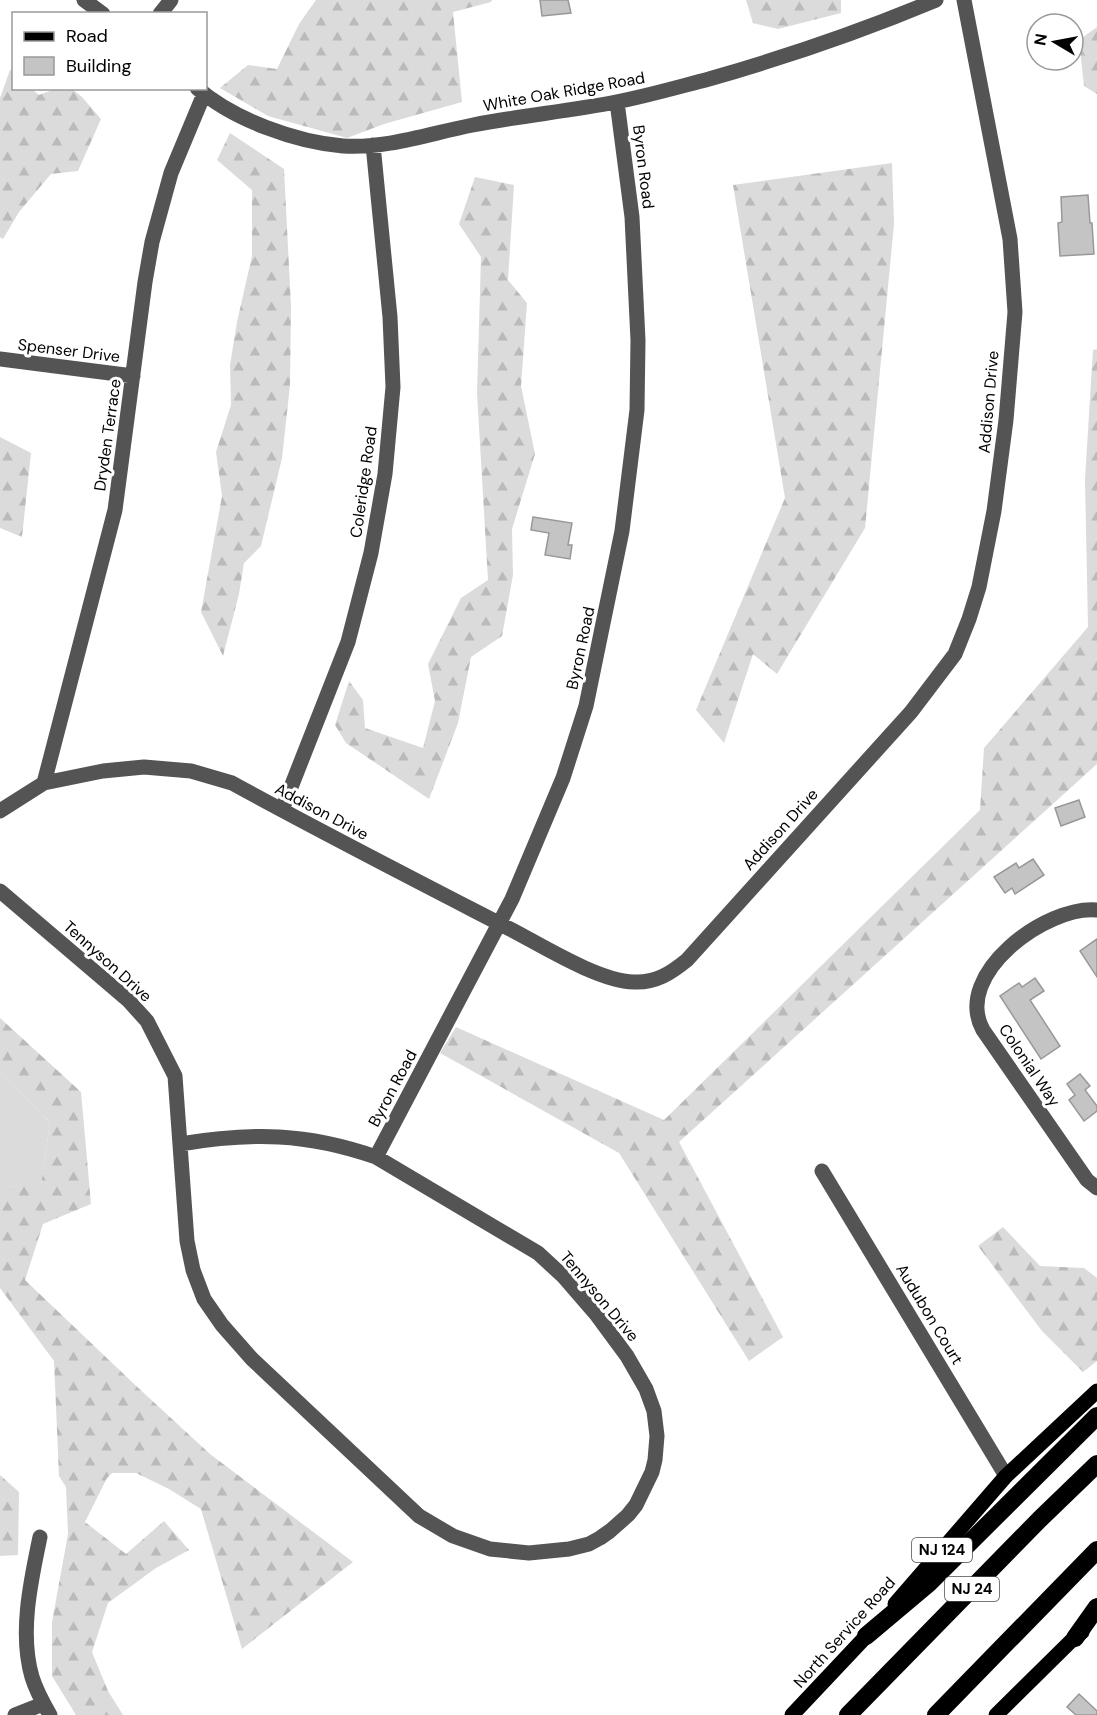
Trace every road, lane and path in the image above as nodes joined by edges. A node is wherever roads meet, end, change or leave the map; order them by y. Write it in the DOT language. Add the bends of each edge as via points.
graph roads {
  1 [pos="84,0"];
  2 [pos="171,0"];
  3 [pos="936,0"];
  4 [pos="964,0"];
  5 [pos="100,12"];
  6 [pos="162,12"];
  7 [pos="201,91"];
  8 [pos="618,102"];
  9 [pos="373,145"];
  10 [pos="0,359"];
  11 [pos="133,376"];
  12 [pos="44,783"];
  13 [pos="282,810"];
  14 [pos="0,811"];
  15 [pos="0,891"];
  16 [pos="1097,910"];
  17 [pos="499,923"];
  18 [pos="180,1144"];
  19 [pos="376,1157"];
  20 [pos="822,1171"];
  21 [pos="1097,1188"];
  22 [pos="1097,1391"];
  23 [pos="1097,1416"];
  24 [pos="1097,1464"];
  25 [pos="1006,1476"];
  26 [pos="40,1537"];
  27 [pos="1097,1550"];
  28 [pos="1097,1607"];
  29 [pos="1097,1619"];
  30 [pos="866,1636"];
  31 [pos="1075,1638"];
  32 [pos="46,1709"];
  33 [pos="15,1715"];
  34 [pos="792,1715"];
  35 [pos="848,1715"];
  36 [pos="936,1715"];
  37 [pos="996,1715"];
  1 -- 5 [label="street"];
  2 -- 6 [label="street"];
  3 -- 8 [label="street, White Oak Ridge Road" via="761,64"];
  4 -- 17 [label="street, Addison Drive" via="1010,239 1014,312 994,511 979,587 954,654 911,712 687,960 669,974 635,982 612,979"];
  7 -- 9 [label="street, White Oak Ridge Road" via="281,133 344,146"];
  7 -- 11 [label="street, Dryden Terrace" via="160,207"];
  8 -- 9 [label="street, White Oak Ridge Road"];
  8 -- 17 [label="street, Byron Road" via="632,217 638,340 637,410 622,531 586,706 563,778"];
  9 -- 13 [label="street, Coleridge Road" via="393,387 385,474 371,553 348,642"];
  10 -- 11 [label="street, Spenser Drive"];
  11 -- 12 [label="street, Dryden Terrace" via="115,510"];
  12 -- 13 [label="street, Addison Drive" via="144,767 191,771 232,783"];
  12 -- 14 [label="street, Addison Drive"];
  13 -- 17 [label="street, Addison Drive"];
  15 -- 18 [label="street, Tennyson Drive" via="128,1000 147,1021 175,1076"];
  16 -- 21 [label="street, Colonial Way" via="1074,911 1054,918 1018,940 986,973 977,1000 978,1021 983,1030 1087,1180"];
  17 -- 19 [label="street, Byron Road"];
  18 -- 19 [label="street, Tennyson Drive" via="218,1137 288,1137"];
  18 -- 19 [label="street, Tennyson Drive" via="193,1270 204,1299 260,1367 419,1516 453,1536 490,1549 530,1553 569,1550 600,1538 636,1505 655,1460 654,1411 627,1356 596,1314 538,1253"];
  20 -- 25 [label="street, Audubon Court"];
  22 -- 25 [label="main road, North Service Road / NJ 124"];
  23 -- 30 [label="highway" via="929,1583"];
  24 -- 35 [label="highway, NJ 24"];
  25 -- 30 [label="main road, North Service Road / NJ 124"];
  26 -- 32 [label="street" via="29,1591 27,1649 32,1677"];
  27 -- 36 [label="highway"];
  28 -- 31 [label="highway"];
  29 -- 31 [label="main road"];
  30 -- 34 [label="main road, North Service Road / NJ 124"];
  31 -- 37 [label="main road"];
  32 -- 33 [label="street"];
}
